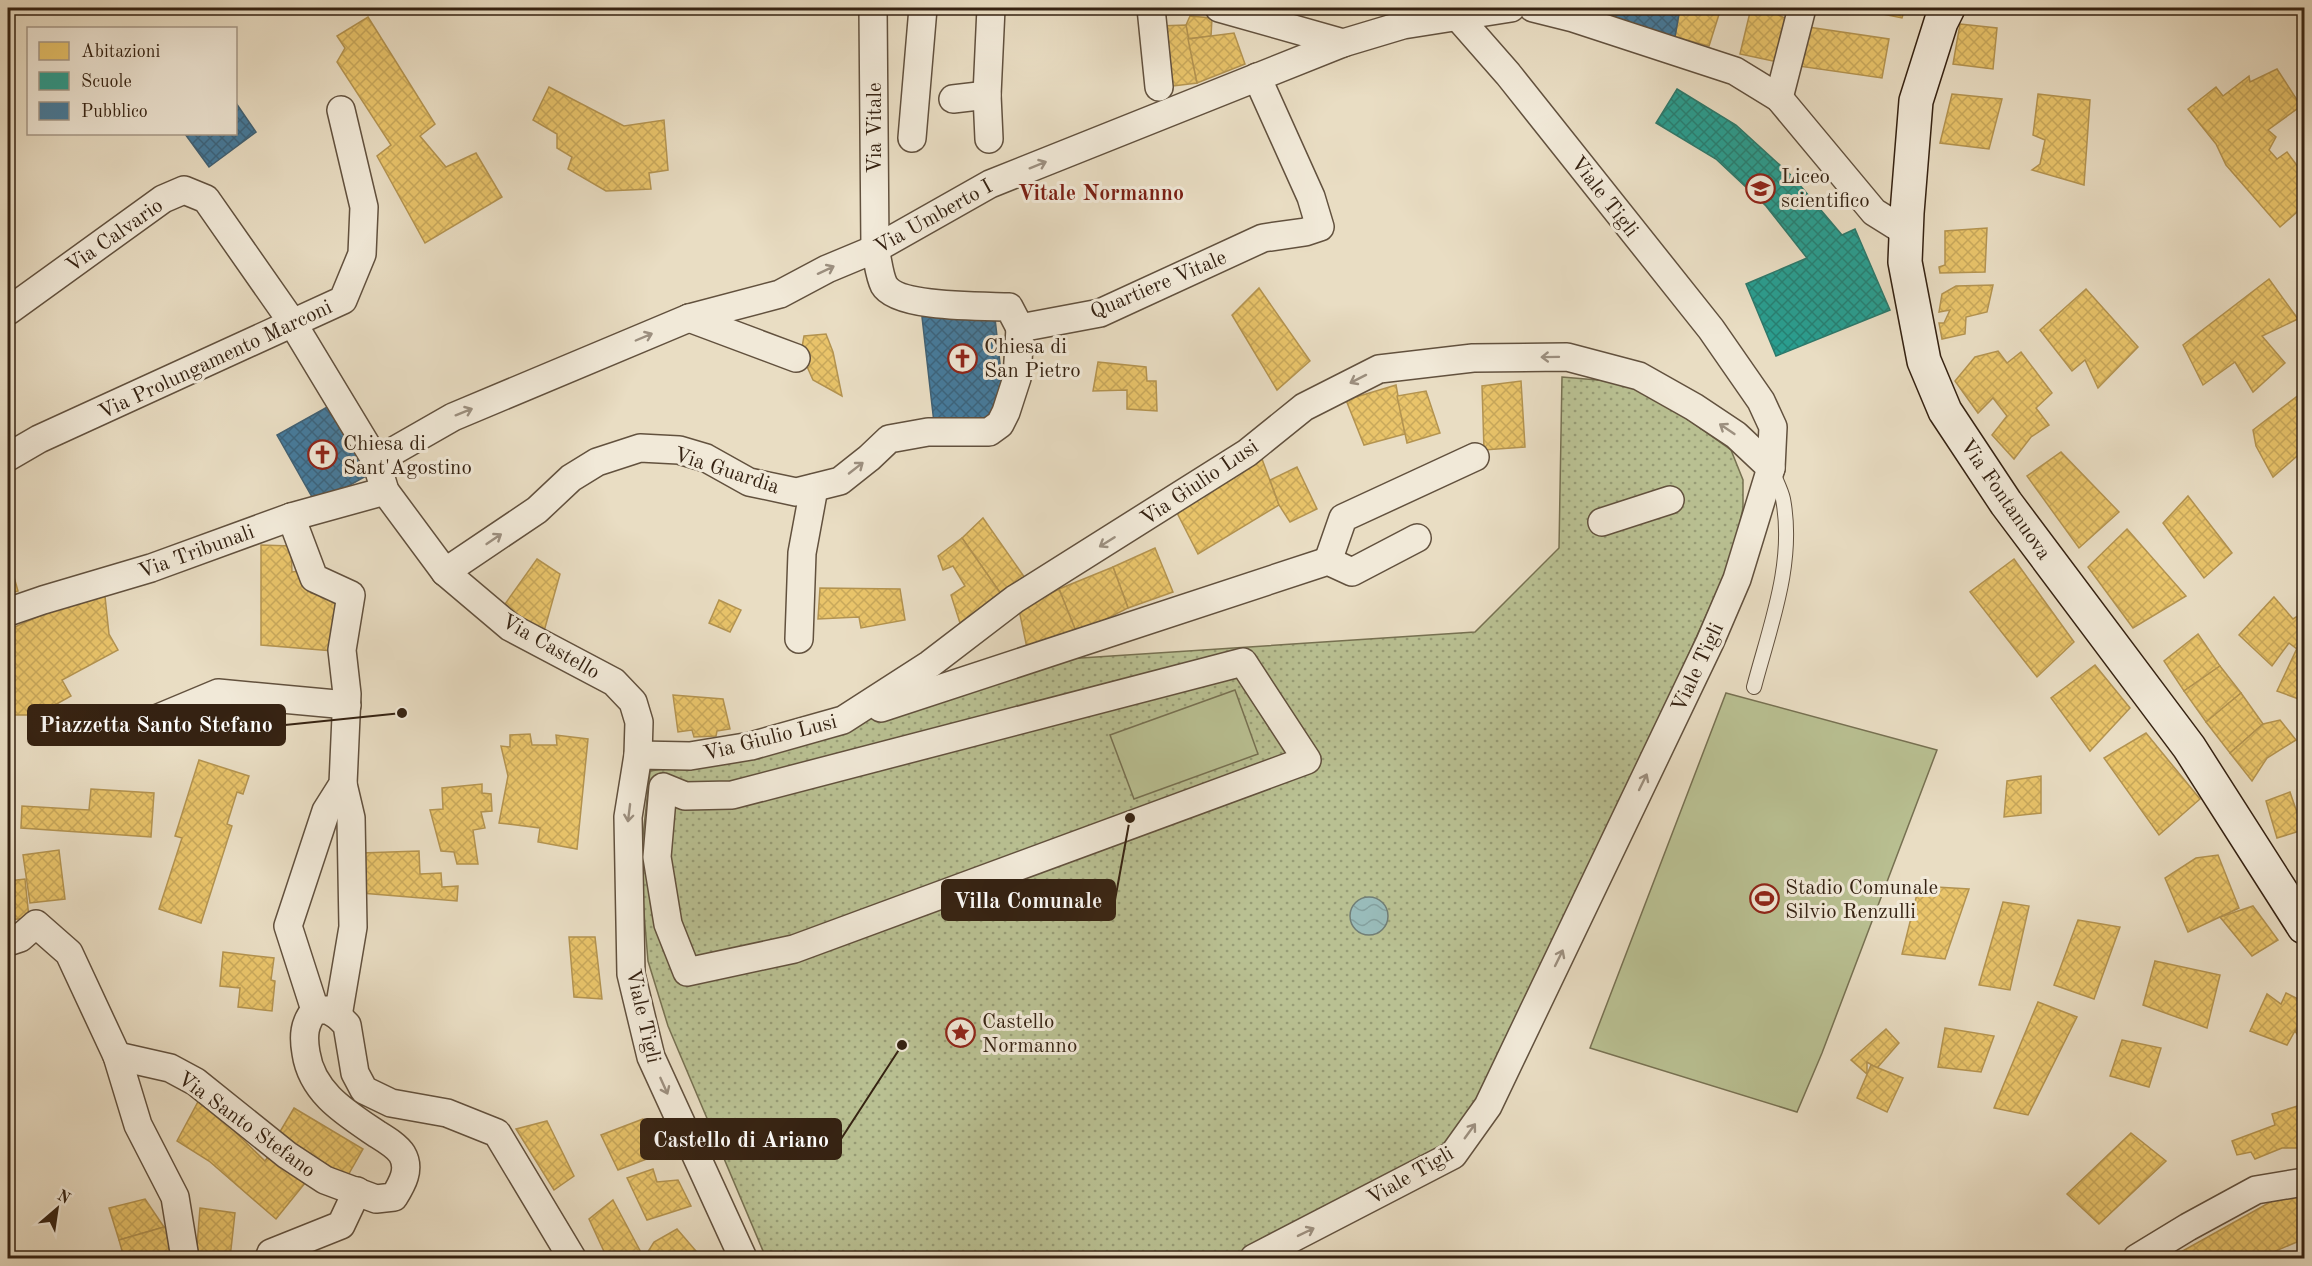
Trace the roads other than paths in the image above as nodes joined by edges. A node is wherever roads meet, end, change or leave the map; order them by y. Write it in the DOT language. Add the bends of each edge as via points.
graph roads {
  1 [pos="873,8"];
  2 [pos="923,8"];
  3 [pos="991,8"];
  4 [pos="1151,8"];
  5 [pos="1219,8"];
  6 [pos="1511,8"];
  7 [pos="1533,8"];
  8 [pos="1802,8"];
  9 [pos="1948,8"];
  10 [pos="1458,17"];
  11 [pos="1343,43"];
  12 [pos="1257,77"];
  13 [pos="1159,87"];
  14 [pos="987,94"];
  15 [pos="1779,98"];
  16 [pos="953,99"];
  17 [pos="341,110"];
  18 [pos="912,138"];
  19 [pos="989,139"];
  20 [pos="1906,232"];
  21 [pos="874,249"];
  22 [pos="8,311"];
  23 [pos="689,318"];
  24 [pos="292,322"];
  25 [pos="1020,328"];
  26 [pos="796,358"];
  27 [pos="11,449"];
  28 [pos="1475,457"];
  29 [pos="376,461"];
  30 [pos="1771,468"];
  31 [pos="814,488"];
  32 [pos="385,491"];
  33 [pos="1670,500"];
  34 [pos="291,517"];
  35 [pos="1602,522"];
  36 [pos="1417,538"];
  37 [pos="1328,561"];
  38 [pos="445,572"];
  39 [pos="8,612"];
  40 [pos="799,639"];
  41 [pos="1754,687"];
  42 [pos="347,705"];
  43 [pos="843,720"];
  44 [pos="151,722"];
  45 [pos="638,755"];
  46 [pos="343,784"];
  47 [pos="663,787"];
  48 [pos="36,924"];
  49 [pos="2304,927"];
  50 [pos="8,928"];
  51 [pos="8,942"];
  52 [pos="327,1013"];
  53 [pos="117,1056"];
  54 [pos="2304,1182"];
  55 [pos="357,1191"];
  56 [pos="185,1258"];
  57 [pos="269,1258"];
  58 [pos="572,1258"];
  59 [pos="743,1258"];
  60 [pos="1254,1258"];
  61 [pos="2137,1258"];
  1 -- 21 [label="street, Via Vitale"];
  2 -- 18 [label="street"];
  3 -- 14 [label="street"];
  4 -- 13 [label="street"];
  5 -- 11 [label="street"];
  6 -- 10 [label="street, Via Umberto I"];
  7 -- 15 [label="street" via="1735,71"];
  8 -- 15 [label="street"];
  9 -- 20 [label="street, Via Fontanuova" via="1916,101"];
  10 -- 11 [label="street, Via Umberto I" via="1403,25"];
  10 -- 30 [label="street, Viale Tigli" via="1711,329 1761,401 1773,427"];
  11 -- 12 [label="street, Via Umberto I"];
  21 -- 12 [label="street, Via Umberto I, one-way" via="990,184"];
  12 -- 25 [label="street, Quartiere Vitale" via="1311,197 1320,227 1263,238 1100,312"];
  14 -- 16 [label="street"];
  14 -- 19 [label="street"];
  15 -- 20 [label="street" via="1874,212"];
  17 -- 24 [label="street, Via Prolungamento Marconi" via="364,207 362,254 343,300"];
  20 -- 49 [label="street, Via Fontanuova" via="1905,262 1924,361 1945,411 2006,503 2189,747"];
  23 -- 21 [label="street, Via Umberto I, one-way" via="780,294"];
  21 -- 25 [label="street" via="885,286 896,296 922,302 1009,307"];
  22 -- 24 [label="street, Via Calvario" via="163,199 184,190 206,199"];
  23 -- 26 [label="street"];
  29 -- 23 [label="street, Via Umberto I, one-way" via="453,417"];
  24 -- 27 [label="street, Via Prolungamento Marconi" via="39,440"];
  24 -- 29 [label="street, Via Calvario"];
  31 -- 25 [label="street, Via Guardia, one-way" via="840,481 889,439 928,432 989,432 1000,424 1017,378"];
  28 -- 37 [label="street" via="1343,518"];
  29 -- 32 [label="street, Via Castello"];
  30 -- 41 [label="lane" via="1783,497 1783,576"];
  30 -- 43 [label="street, Via Giulio Lusi, one-way" via="1736,435 1639,376 1567,357 1473,358 1379,369 1304,407 1247,453 1015,599 930,664"];
  60 -- 30 [label="street, Viale Tigli, one-way" via="1453,1155 1488,1106 1710,642 1737,579"];
  38 -- 31 [label="street, Via Guardia, one-way" via="537,510 571,478 597,462 640,448 679,450 705,458 749,482 796,492"];
  31 -- 40 [label="street" via="802,553"];
  32 -- 34 [label="street, Via Tribunali"];
  32 -- 38 [label="street, Via Castello"];
  33 -- 35 [label="street"];
  34 -- 39 [label="street, Via Tribunali" via="151,568"];
  34 -- 42 [label="street" via="314,578 351,595 342,650"];
  36 -- 37 [label="street" via="1352,572"];
  37 -- 43 [label="street"];
  38 -- 45 [label="street, Via Castello" via="510,627 614,682 633,702 639,722"];
  42 -- 44 [label="street" via="218,693"];
  42 -- 46 [label="street"];
  43 -- 45 [label="street, Via Giulio Lusi" via="741,748 690,756"];
  45 -- 59 [label="street, Viale Tigli, one-way" via="628,817 631,974 651,1057"];
  46 -- 52 [label="street" via="351,818 353,927"];
  46 -- 52 [label="street" via="326,812 288,926"];
  47 -- 47 [label="street" via="685,796 732,795 1243,662 1307,760 794,950 687,972 668,924 657,857"];
  48 -- 50 [label="street"];
  48 -- 51 [label="street" via="20,938"];
  48 -- 53 [label="street" via="69,953"];
  52 -- 55 [label="street, Via Santo Stefano" via="307,1020 304,1041 308,1066 327,1096 344,1112 402,1154 406,1171 394,1197 376,1199"];
  52 -- 58 [label="street" via="347,1025 355,1073 364,1090 391,1103 447,1113 497,1133"];
  53 -- 55 [label="street, Via Santo Stefano" via="170,1068 196,1082 287,1155 325,1180"];
  53 -- 56 [label="street" via="138,1125 175,1197"];
  54 -- 61 [label="street" via="2256,1190"];
  55 -- 57 [label="street" via="341,1225 271,1253"];
}
